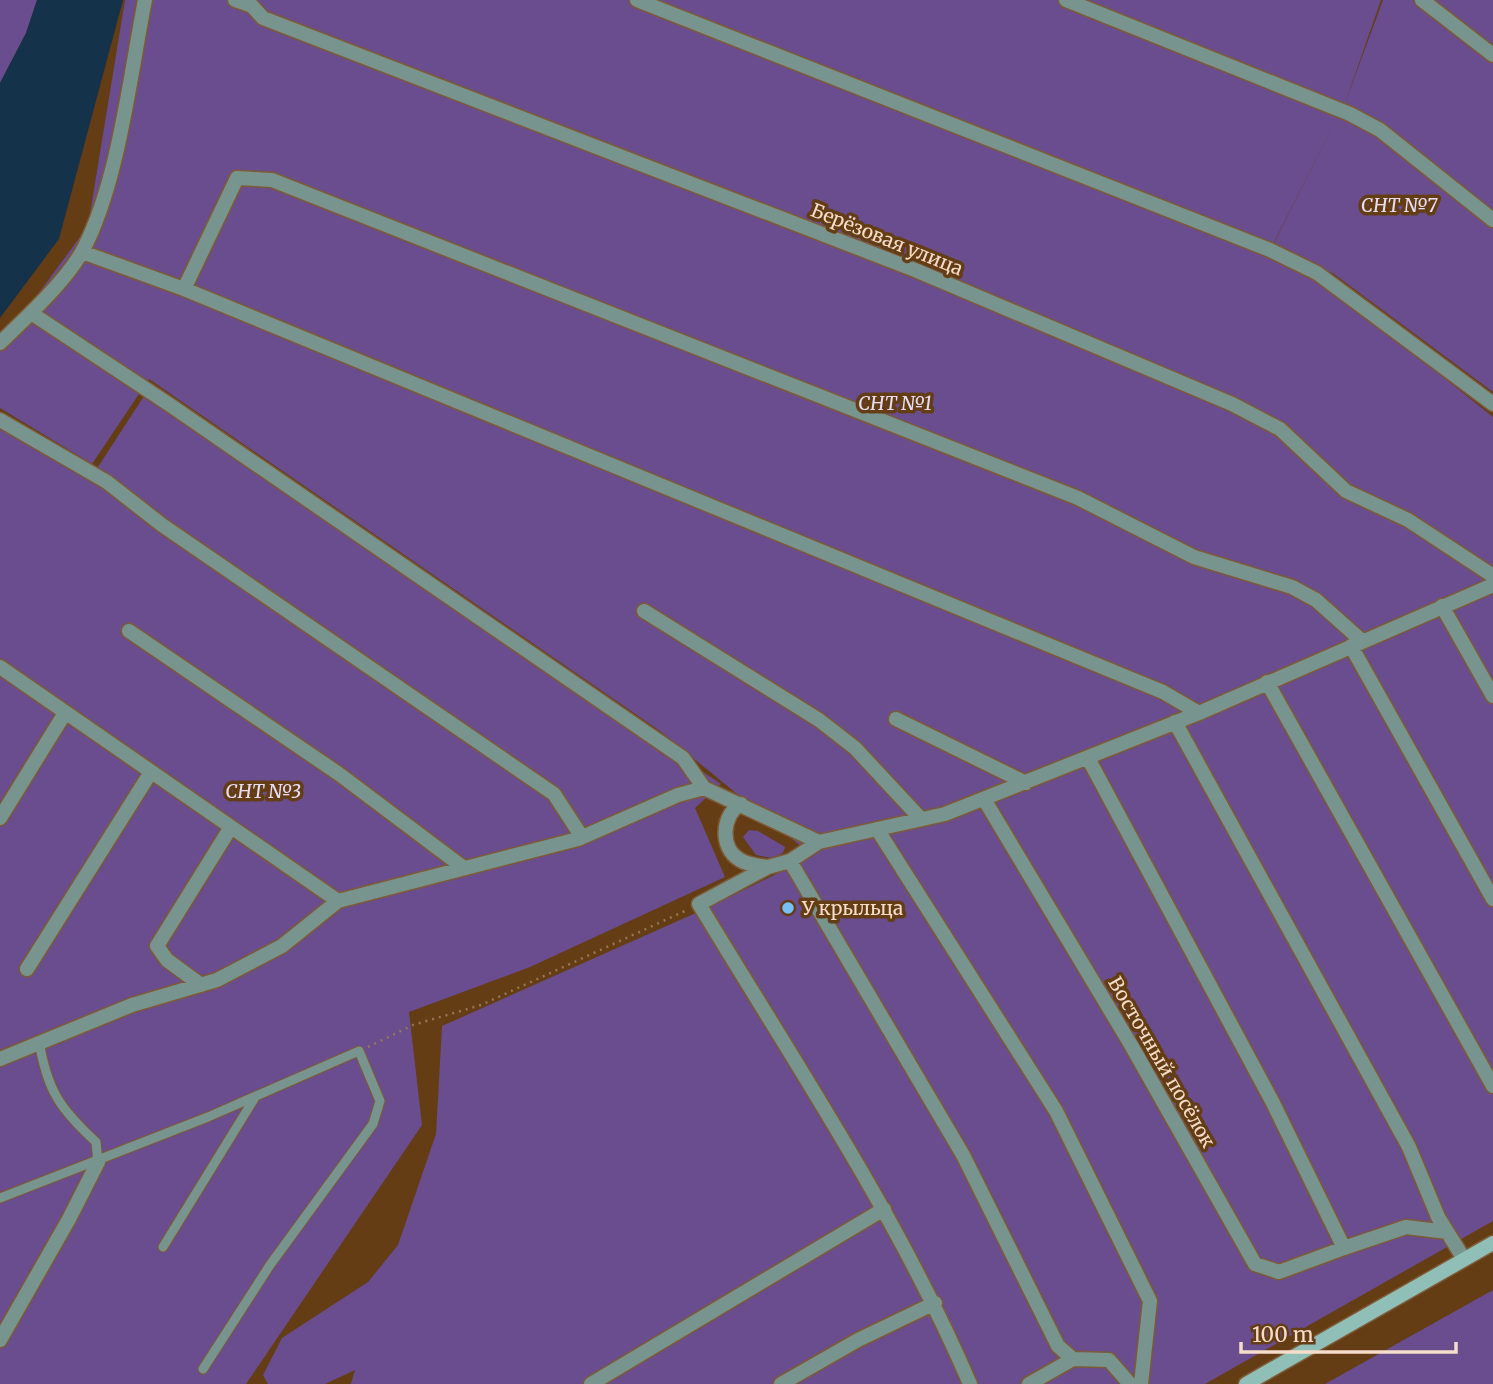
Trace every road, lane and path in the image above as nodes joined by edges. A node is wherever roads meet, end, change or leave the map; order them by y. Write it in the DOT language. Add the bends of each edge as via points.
graph roads {
  1 [pos="145,0"];
  2 [pos="235,0"];
  3 [pos="637,0"];
  4 [pos="1066,0"];
  5 [pos="1422,0"];
  6 [pos="1493,55"];
  7 [pos="1493,220"];
  8 [pos="82,252"];
  9 [pos="184,289"];
  10 [pos="31,313"];
  11 [pos="0,343"];
  12 [pos="1493,404"];
  13 [pos="0,420"];
  14 [pos="1493,576"];
  15 [pos="1493,585"];
  16 [pos="1442,606"];
  17 [pos="644,611"];
  18 [pos="130,631"];
  19 [pos="1356,644"];
  20 [pos="0,667"];
  21 [pos="1267,682"];
  22 [pos="1493,696"];
  23 [pos="65,713"];
  24 [pos="1199,713"];
  25 [pos="896,719"];
  26 [pos="1175,722"];
  27 [pos="1088,758"];
  28 [pos="151,772"];
  29 [pos="1026,783"];
  30 [pos="704,789"];
  31 [pos="984,799"];
  32 [pos="741,804"];
  33 [pos="0,818"];
  34 [pos="921,819"];
  35 [pos="231,827"];
  36 [pos="877,828"];
  37 [pos="582,837"];
  38 [pos="819,842"];
  39 [pos="789,861"];
  40 [pos="464,867"];
  41 [pos="768,867"];
  42 [pos="1493,899"];
  43 [pos="338,901"];
  44 [pos="699,904"];
  45 [pos="27,969"];
  46 [pos="201,985"];
  47 [pos="39,1041"];
  48 [pos="359,1051"];
  49 [pos="0,1059"];
  50 [pos="1493,1086"];
  51 [pos="255,1097"];
  52 [pos="98,1161"];
  53 [pos="0,1198"];
  54 [pos="884,1209"];
  55 [pos="1447,1232"];
  56 [pos="1493,1243"];
  57 [pos="163,1247"];
  58 [pos="1344,1248"];
  59 [pos="1464,1259"];
  60 [pos="935,1303"];
  61 [pos="0,1340"];
  62 [pos="1073,1359"];
  63 [pos="202,1369"];
  64 [pos="592,1384"];
  65 [pos="781,1384"];
  66 [pos="970,1384"];
  67 [pos="1029,1384"];
  68 [pos="1130,1384"];
  69 [pos="1141,1384"];
  70 [pos="1246,1384"];
  1 -- 8 [label="street" via="105,197"];
  2 -- 14 [label="street, Берёзовая улица" via="252,6 263,18 915,270 1233,404 1280,429 1346,491 1408,520"];
  3 -- 12 [label="street" via="1270,250 1317,273"];
  4 -- 7 [label="street" via="1350,114 1380,130"];
  5 -- 6 [label="street"];
  8 -- 9 [label="street"];
  8 -- 10 [label="street"];
  9 -- 19 [label="street" via="237,178 272,180 1078,498 1194,557 1292,587 1316,600"];
  9 -- 24 [label="street" via="1163,692"];
  10 -- 11 [label="street"];
  10 -- 30 [label="street" via="683,758"];
  13 -- 37 [label="street" via="107,482 162,525 554,794"];
  15 -- 16 [label="street"];
  16 -- 19 [label="street"];
  16 -- 22 [label="street"];
  17 -- 34 [label="street" via="819,720 855,748"];
  18 -- 40 [label="street" via="339,774"];
  19 -- 21 [label="street"];
  19 -- 42 [label="street"];
  20 -- 23 [label="street"];
  21 -- 24 [label="street"];
  21 -- 50 [label="street"];
  23 -- 28 [label="street"];
  23 -- 33 [label="street"];
  24 -- 26 [label="street"];
  25 -- 29 [label="street"];
  26 -- 27 [label="street"];
  26 -- 55 [label="street" via="1409,1147"];
  27 -- 29 [label="street"];
  27 -- 58 [label="street" via="1267,1091"];
  28 -- 35 [label="street"];
  28 -- 45 [label="street"];
  29 -- 31 [label="street"];
  30 -- 32 [label="street"];
  30 -- 37 [label="street"];
  31 -- 34 [label="street"];
  31 -- 58 [label="street, Восточный посёлок" via="1255,1264 1279,1272"];
  32 -- 38 [label="street"];
  32 -- 41 [label="street" via="726,818 730,850 738,859"];
  34 -- 36 [label="street"];
  35 -- 43 [label="street"];
  35 -- 46 [label="street" via="157,946 167,960"];
  36 -- 38 [label="street"];
  36 -- 69 [label="street" via="1056,1111 1150,1301"];
  37 -- 40 [label="street"];
  38 -- 39 [label="street"];
  39 -- 41 [label="street"];
  39 -- 62 [label="street" via="963,1155 1058,1346"];
  40 -- 43 [label="street"];
  41 -- 44 [label="street"];
  43 -- 46 [label="street" via="282,946"];
  44 -- 48 [label="path" via="481,1005 413,1025"];
  44 -- 54 [label="street"];
  46 -- 47 [label="street" via="132,1005"];
  47 -- 49 [label="street"];
  47 -- 52 [label="lane" via="45,1077 62,1109 96,1142"];
  48 -- 51 [label="lane"];
  48 -- 63 [label="lane" via="380,1101 373,1124 270,1265"];
  51 -- 52 [label="lane"];
  51 -- 57 [label="lane"];
  52 -- 53 [label="lane"];
  52 -- 61 [label="street"];
  54 -- 60 [label="street"];
  54 -- 64 [label="street"];
  55 -- 58 [label="street, Восточный посёлок" via="1406,1227"];
  55 -- 59 [label="street"];
  56 -- 59 [label="main road"];
  59 -- 70 [label="main road"];
  60 -- 65 [label="street"];
  60 -- 66 [label="street"];
  62 -- 67 [label="street"];
  62 -- 68 [label="street" via="1109,1360"];
}
